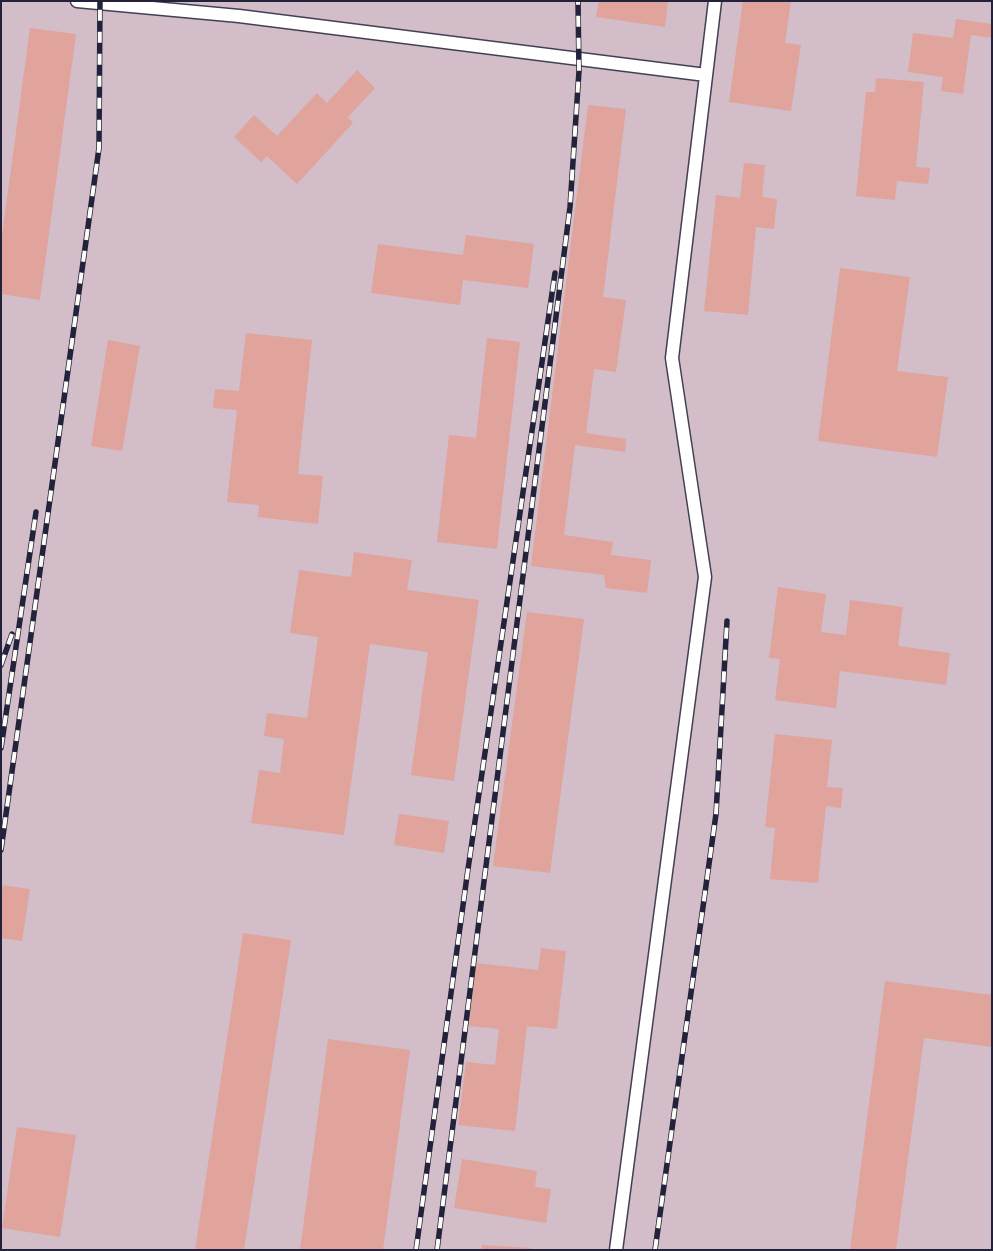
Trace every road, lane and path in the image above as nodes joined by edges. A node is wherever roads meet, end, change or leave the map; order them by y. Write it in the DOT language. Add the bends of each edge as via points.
graph roads {
  1 [pos="76,1"];
  2 [pos="715,1"];
  3 [pos="706,75"];
  4 [pos="616,1250"];
  1 -- 3 [label="lane" via="249,17"];
  2 -- 3 [label="lane"];
  3 -- 4 [label="lane" via="672,358 705,577"];
}
